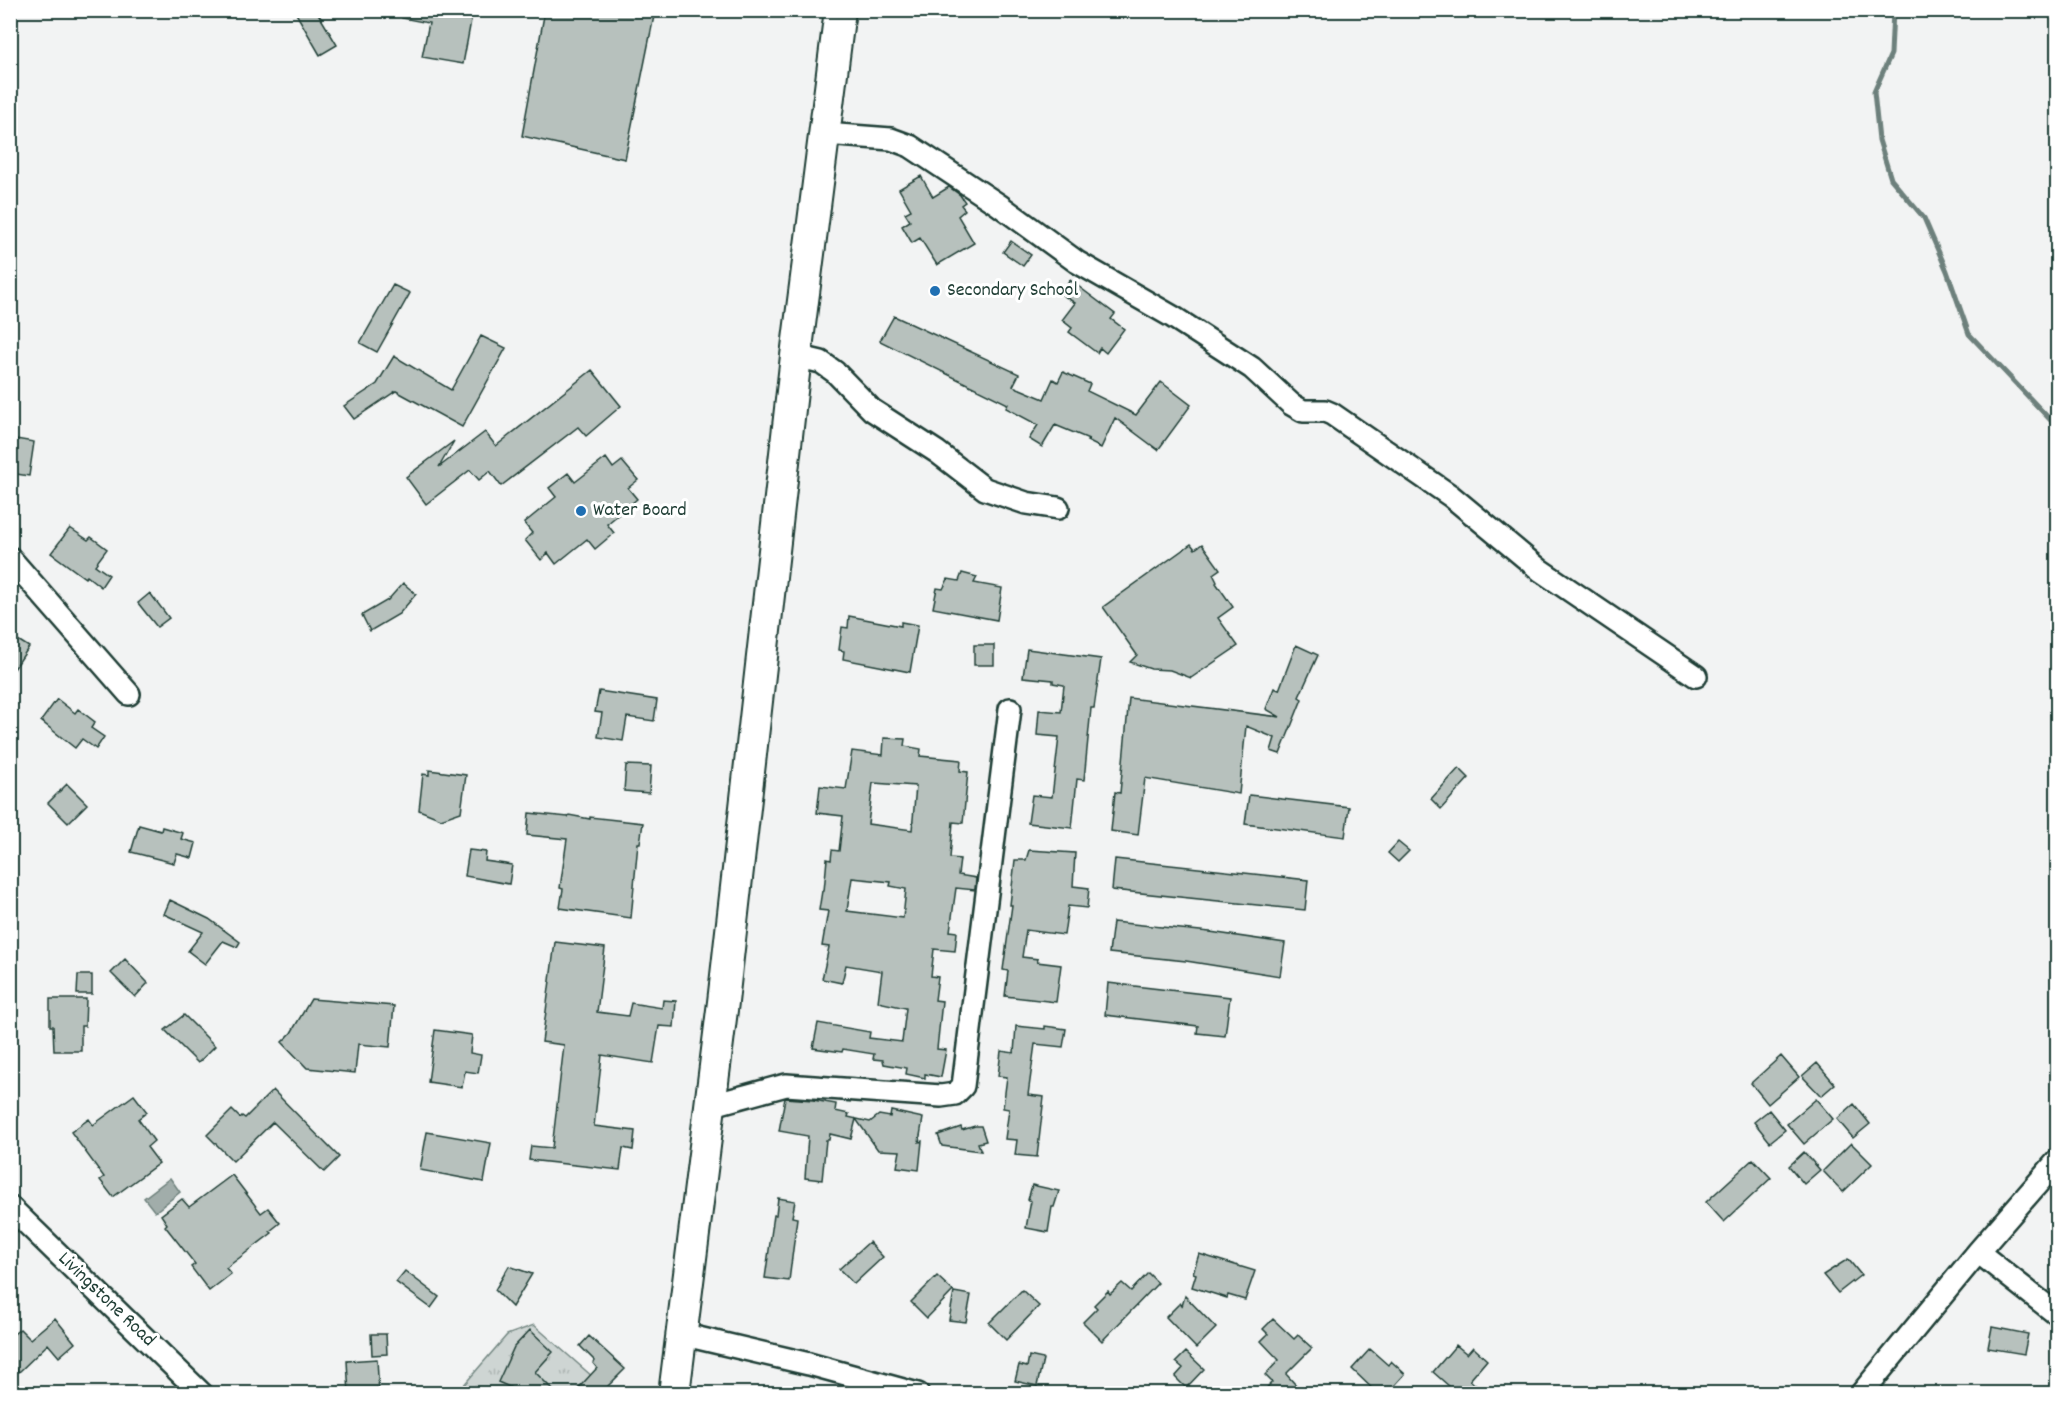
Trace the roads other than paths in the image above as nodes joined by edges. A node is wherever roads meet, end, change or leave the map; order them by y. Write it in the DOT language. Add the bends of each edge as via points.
graph roads {
  1 [pos="840,10"];
  2 [pos="825,134"];
  3 [pos="796,356"];
  4 [pos="1058,508"];
  5 [pos="10,558"];
  6 [pos="1696,676"];
  7 [pos="129,694"];
  8 [pos="1010,709"];
  9 [pos="709,1106"];
  10 [pos="2058,1160"];
  11 [pos="10,1207"];
  12 [pos="1978,1252"];
  13 [pos="2058,1315"];
  14 [pos="681,1334"];
  15 [pos="202,1394"];
  16 [pos="674,1394"];
  17 [pos="918,1394"];
  18 [pos="1861,1394"];
  1 -- 2 [label="main road"];
  2 -- 3 [label="main road"];
  2 -- 6 [label="street" via="891,139 910,146 999,204 1077,262 1252,368 1291,404 1303,411 1332,414 1450,496 1540,570"];
  3 -- 4 [label="street" via="821,362 872,410 985,489 1026,503"];
  3 -- 9 [label="main road"];
  5 -- 7 [label="street"];
  8 -- 9 [label="street" via="963,1086 955,1094 941,1096 786,1085"];
  9 -- 14 [label="main road"];
  10 -- 12 [label="street"];
  11 -- 15 [label="street, Livingstone Road"];
  12 -- 13 [label="street"];
  12 -- 18 [label="street"];
  14 -- 16 [label="main road"];
  14 -- 17 [label="street"];
}
